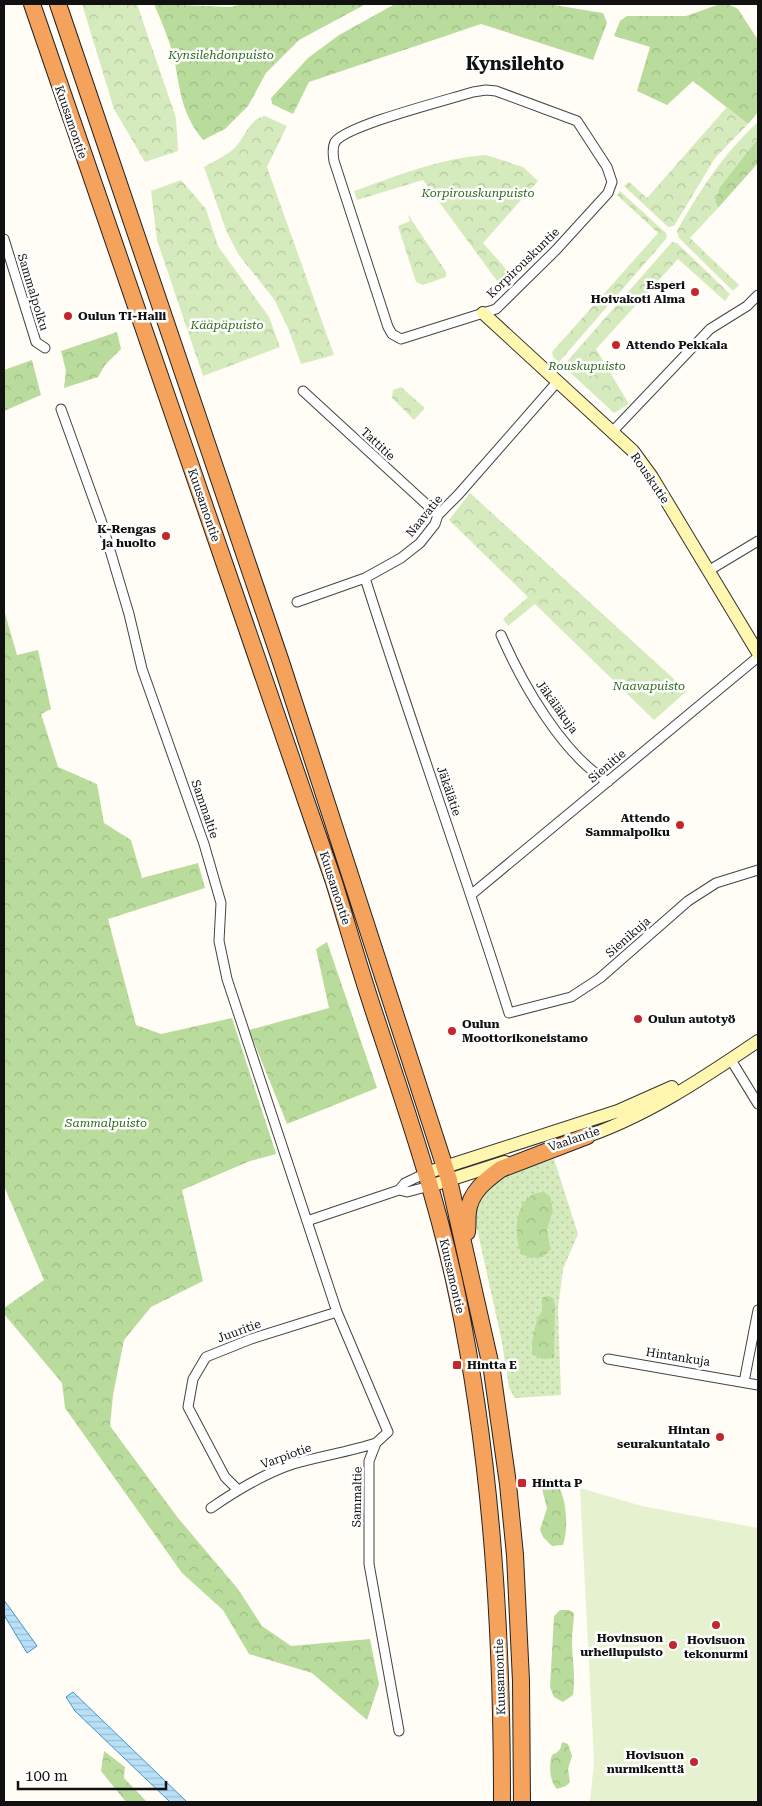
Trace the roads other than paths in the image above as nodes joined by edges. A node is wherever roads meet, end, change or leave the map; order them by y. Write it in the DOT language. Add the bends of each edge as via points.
graph roads {
  1 [pos="32,4"];
  2 [pos="58,4"];
  3 [pos="4,239"];
  4 [pos="758,295"];
  5 [pos="483,313"];
  6 [pos="45,348"];
  7 [pos="558,381"];
  8 [pos="303,391"];
  9 [pos="61,409"];
  10 [pos="612,432"];
  11 [pos="438,515"];
  12 [pos="758,541"];
  13 [pos="708,571"];
  14 [pos="366,578"];
  15 [pos="298,602"];
  16 [pos="501,635"];
  17 [pos="758,655"];
  18 [pos="608,782"];
  19 [pos="758,870"];
  20 [pos="472,894"];
  21 [pos="509,1013"];
  22 [pos="758,1041"];
  23 [pos="731,1060"];
  24 [pos="709,1073"];
  25 [pos="758,1104"];
  26 [pos="587,1136"];
  27 [pos="447,1173"];
  28 [pos="428,1179"];
  29 [pos="399,1190"];
  30 [pos="307,1221"];
  31 [pos="465,1244"];
  32 [pos="758,1310"];
  33 [pos="338,1312"];
  34 [pos="608,1359"];
  35 [pos="744,1382"];
  36 [pos="758,1385"];
  37 [pos="376,1443"];
  38 [pos="238,1490"];
  39 [pos="211,1508"];
  40 [pos="398,1731"];
  41 [pos="502,1802"];
  42 [pos="522,1802"];
  1 -- 28 [label="highway, Kuusamontie" via="334,882"];
  2 -- 27 [label="highway, Kuusamontie" via="281,662"];
  3 -- 6 [label="street, Sammalpolku" via="36,342"];
  4 -- 10 [label="street" via="747,306 710,329"];
  5 -- 5 [label="street, Korpirouskuntie" via="401,339 392,334 334,161 335,143 343,135 352,129 486,90 568,116 582,125 607,167 612,182 608,193 496,309"];
  5 -- 7 [label="street, Rouskutie"];
  7 -- 10 [label="street, Rouskutie"];
  7 -- 11 [label="street, Naavatie"];
  8 -- 11 [label="street, Tattitie"];
  9 -- 30 [label="street, Sammaltie" via="101,520 142,669 204,844 221,903 219,940 227,979"];
  10 -- 13 [label="street, Rouskutie" via="633,451 652,477"];
  11 -- 14 [label="street, Naavatie" via="420,543"];
  12 -- 13 [label="street"];
  13 -- 17 [label="street, Rouskutie"];
  14 -- 15 [label="street, Naavatie"];
  14 -- 20 [label="street, Jäkälätie" via="404,700"];
  16 -- 18 [label="street, Jäkäläkuja" via="516,671 537,705 567,744"];
  17 -- 18 [label="street, Sienitie"];
  18 -- 20 [label="street, Sienitie"];
  19 -- 21 [label="street, Sienikuja" via="716,883 695,897 600,978 571,997"];
  20 -- 21 [label="street, Jäkälätie"];
  22 -- 23 [label="street, Vaalantie"];
  23 -- 24 [label="street, Vaalantie"];
  23 -- 25 [label="street"];
  24 -- 26 [label="street, Vaalantie" via="630,1119"];
  24 -- 27 [label="street, Vaalantie" via="618,1111"];
  26 -- 27 [label="street, Vaalantie"];
  26 -- 31 [label="highway" via="500,1169 478,1187 468,1212"];
  27 -- 28 [label="street, Vaalantie"];
  27 -- 31 [label="highway, Kuusamontie"];
  28 -- 29 [label="street" via="405,1183"];
  28 -- 29 [label="street" via="407,1192"];
  28 -- 41 [label="highway, Kuusamontie" via="457,1292 483,1438 499,1639"];
  29 -- 30 [label="street"];
  30 -- 33 [label="street, Sammaltie"];
  31 -- 42 [label="highway, Kuusamontie" via="492,1371 508,1484 515,1555"];
  32 -- 35 [label="street"];
  33 -- 37 [label="street, Sammaltie" via="388,1432"];
  33 -- 38 [label="street, Juuritie" via="251,1339 206,1357 193,1379 188,1407 225,1477"];
  34 -- 35 [label="street, Hintankuja"];
  35 -- 36 [label="street, Hintankuja"];
  37 -- 38 [label="street, Varpiotie" via="292,1465"];
  37 -- 40 [label="street, Sammaltie" via="369,1461 370,1564"];
  38 -- 39 [label="street, Varpiotie"];
}
